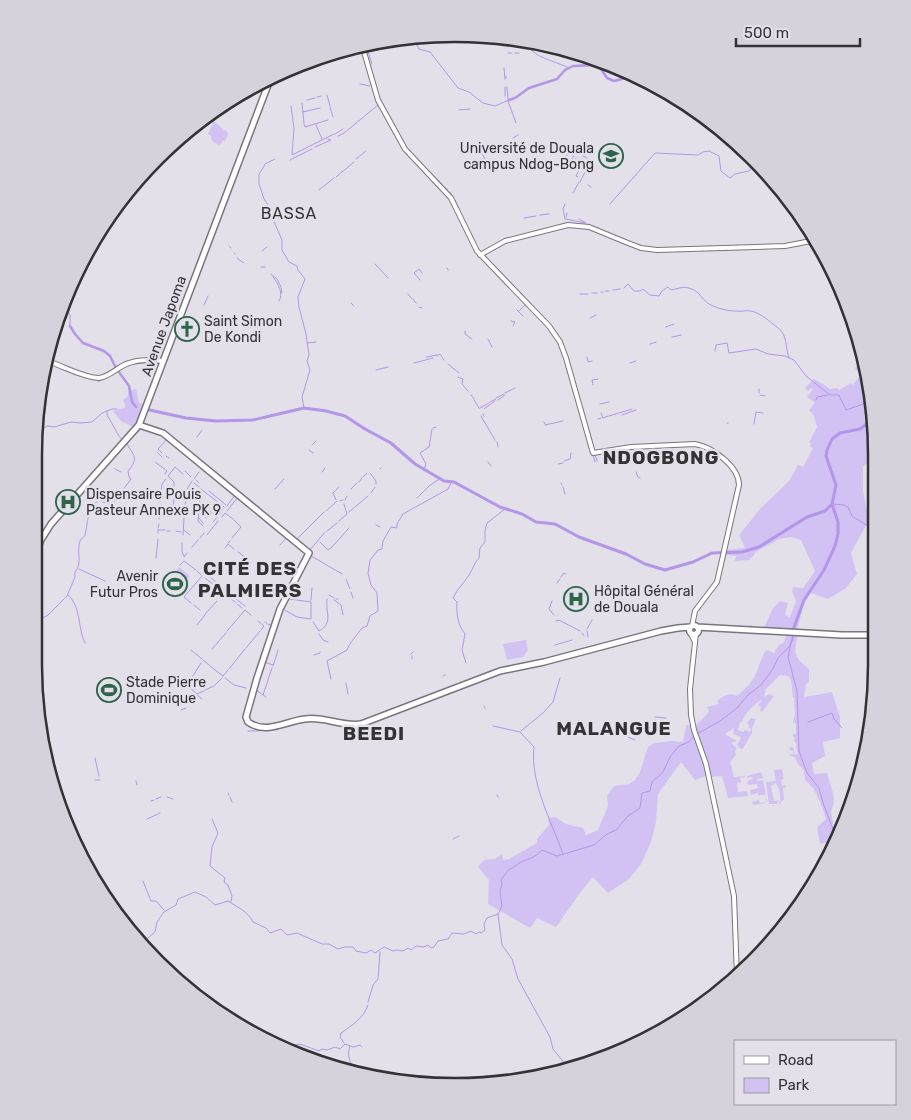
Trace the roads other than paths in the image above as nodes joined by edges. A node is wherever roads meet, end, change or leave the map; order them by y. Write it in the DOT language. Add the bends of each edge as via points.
graph roads {
  1 [pos="364,53"];
  2 [pos="265,89"];
  3 [pos="809,243"];
  4 [pos="480,255"];
  5 [pos="163,361"];
  6 [pos="53,363"];
  7 [pos="138,425"];
  8 [pos="42,539"];
  9 [pos="694,629"];
  10 [pos="868,635"];
  11 [pos="737,966"];
  1 -- 4 [label="main road" via="378,100 405,148 452,198"];
  2 -- 5 [label="main road, Avenue Japoma"];
  3 -- 4 [label="main road" via="657,250 628,244 589,227 568,226 505,241"];
  4 -- 9 [label="main road" via="557,337 593,453 694,444 703,446 732,465 739,477 718,582 695,611"];
  5 -- 6 [label="main road" via="134,361 103,377"];
  5 -- 7 [label="main road, Avenue Japoma"];
  7 -- 8 [label="main road, Avenue Japoma"];
  7 -- 9 [label="main road" via="162,433 309,554 280,609 255,684 246,717 256,726 272,727 307,718 361,724 498,672 680,628"];
  9 -- 10 [label="main road"];
  9 -- 11 [label="main road" via="691,715 706,764 734,896"];
}
